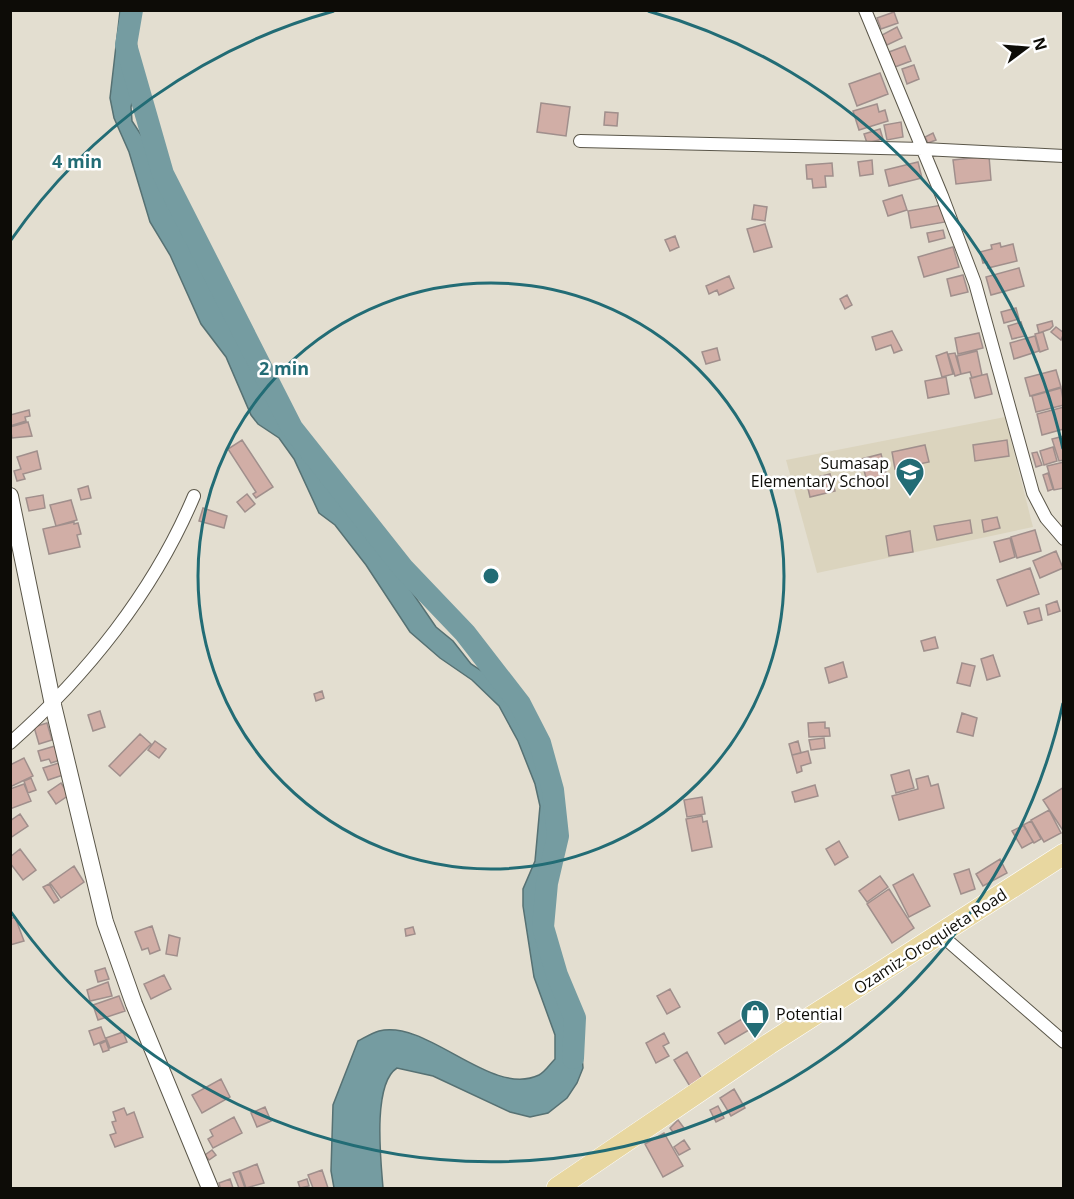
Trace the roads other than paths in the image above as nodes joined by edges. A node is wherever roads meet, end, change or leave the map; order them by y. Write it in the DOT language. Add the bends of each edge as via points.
graph roads {
  1 [pos="865,10"];
  2 [pos="580,141"];
  3 [pos="923,149"];
  4 [pos="1064,156"];
  5 [pos="10,496"];
  6 [pos="194,496"];
  7 [pos="1064,539"];
  8 [pos="53,705"];
  9 [pos="10,743"];
  10 [pos="1064,854"];
  11 [pos="940,934"];
  12 [pos="1064,1042"];
  13 [pos="210,1188"];
  14 [pos="558,1188"];
  1 -- 3 [label="street"];
  2 -- 3 [label="street"];
  3 -- 4 [label="street"];
  3 -- 7 [label="street" via="975,283 1033,493 1046,518"];
  5 -- 8 [label="street"];
  6 -- 8 [label="street" via="182,525 124,618"];
  8 -- 9 [label="street"];
  8 -- 13 [label="street" via="105,922 134,1004"];
  10 -- 11 [label="highway, Ozamiz-Oroquieta Road"];
  11 -- 12 [label="street"];
  11 -- 14 [label="highway, Ozamiz-Oroquieta Road" via="769,1044"];
}
